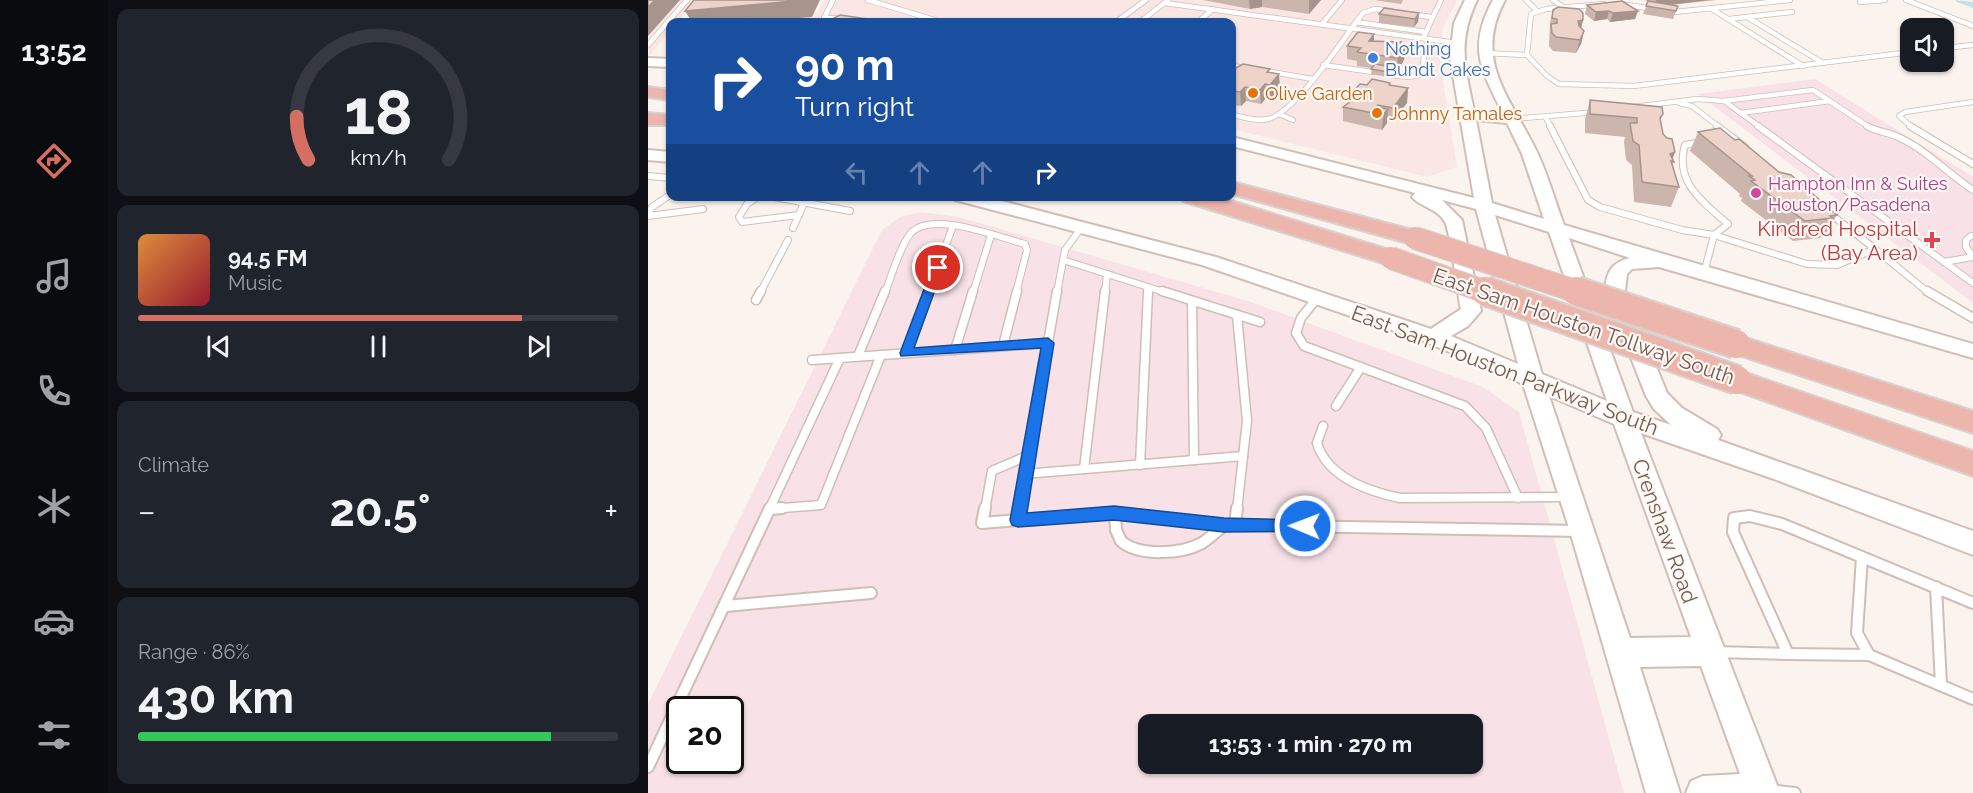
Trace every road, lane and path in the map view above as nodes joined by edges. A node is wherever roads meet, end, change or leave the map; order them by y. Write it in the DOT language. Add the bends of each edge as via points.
graph roads {
  1 [pos="687,0"];
  2 [pos="833,0"];
  3 [pos="868,0"];
  4 [pos="1146,0"];
  5 [pos="1342,0"];
  6 [pos="1441,0"];
  7 [pos="1471,0"];
  8 [pos="1499,0"];
  9 [pos="1526,0"];
  10 [pos="1543,0"];
  11 [pos="1732,0"];
  12 [pos="1790,0"];
  13 [pos="1885,0"];
  14 [pos="1906,0"];
  15 [pos="1167,1"];
  16 [pos="1553,1"];
  17 [pos="1860,2"];
  18 [pos="1741,5"];
  19 [pos="1563,7"];
  20 [pos="1213,9"];
  21 [pos="1712,9"];
  22 [pos="1537,11"];
  23 [pos="1792,12"];
  24 [pos="1431,17"];
  25 [pos="1747,17"];
  26 [pos="671,18"];
  27 [pos="824,18"];
  28 [pos="928,18"];
  29 [pos="1121,18"];
  30 [pos="1145,18"];
  31 [pos="1203,18"];
  32 [pos="1728,19"];
  33 [pos="1356,22"];
  34 [pos="666,24"];
  35 [pos="1322,24"];
  36 [pos="1973,26"];
  37 [pos="1351,28"];
  38 [pos="1426,32"];
  39 [pos="1343,39"];
  40 [pos="1426,39"];
  41 [pos="1354,40"];
  42 [pos="1457,43"];
  43 [pos="648,45"];
  44 [pos="1389,45"];
  45 [pos="1973,45"];
  46 [pos="1954,47"];
  47 [pos="1423,50"];
  48 [pos="1484,53"];
  49 [pos="1900,53"];
  50 [pos="1527,55"];
  51 [pos="648,62"];
  52 [pos="666,63"];
  53 [pos="1823,63"];
  54 [pos="1323,65"];
  55 [pos="1803,66"];
  56 [pos="1236,67"];
  57 [pos="1372,72"];
  58 [pos="1389,75"];
  59 [pos="1313,79"];
  60 [pos="648,92"];
  61 [pos="666,94"];
  62 [pos="648,99"];
  63 [pos="666,101"];
  64 [pos="1724,101"];
  65 [pos="1830,101"];
  66 [pos="1671,102"];
  67 [pos="1973,102"];
  68 [pos="1626,108"];
  69 [pos="648,111"];
  70 [pos="1603,111"];
  71 [pos="1740,112"];
  72 [pos="666,113"];
  73 [pos="1280,114"];
  74 [pos="1467,115"];
  75 [pos="1236,116"];
  76 [pos="1546,118"];
  77 [pos="648,119"];
  78 [pos="1511,119"];
  79 [pos="666,120"];
  80 [pos="1293,120"];
  81 [pos="1730,136"];
  82 [pos="1719,138"];
  83 [pos="1708,141"];
  84 [pos="1236,142"];
  85 [pos="1749,151"];
  86 [pos="648,155"];
  87 [pos="666,157"];
  88 [pos="1973,164"];
  89 [pos="1339,168"];
  90 [pos="648,176"];
  91 [pos="666,178"];
  92 [pos="1236,189"];
  93 [pos="1973,190"];
  94 [pos="666,198"];
  95 [pos="752,201"];
  96 [pos="794,201"];
  97 [pos="980,201"];
  98 [pos="1207,201"];
  99 [pos="804,203"];
  100 [pos="1484,206"];
  101 [pos="1821,207"];
  102 [pos="703,209"];
  103 [pos="850,211"];
  104 [pos="648,215"];
  105 [pos="799,215"];
  106 [pos="953,226"];
  107 [pos="1556,227"];
  108 [pos="793,228"];
  109 [pos="1081,228"];
  110 [pos="991,235"];
  111 [pos="1714,235"];
  112 [pos="1971,236"];
  113 [pos="788,240"];
  114 [pos="1875,249"];
  115 [pos="1973,257"];
  116 [pos="1063,260"];
  117 [pos="1664,262"];
  118 [pos="1944,262"];
  119 [pos="1704,273"];
  120 [pos="1107,274"];
  121 [pos="1973,283"];
  122 [pos="1148,287"];
  123 [pos="1317,298"];
  124 [pos="756,300"];
  125 [pos="1192,301"];
  126 [pos="1237,315"];
  127 [pos="1973,318"];
  128 [pos="1260,322"];
  129 [pos="1433,337"];
  130 [pos="1048,343"];
  131 [pos="1003,346"];
  132 [pos="955,350"];
  133 [pos="1973,351"];
  134 [pos="906,353"];
  135 [pos="881,355"];
  136 [pos="858,356"];
  137 [pos="840,358"];
  138 [pos="812,360"];
  139 [pos="1361,367"];
  140 [pos="1532,377"];
  141 [pos="1336,406"];
  142 [pos="1624,418"];
  143 [pos="1973,422"];
  144 [pos="1323,426"];
  145 [pos="1027,456"];
  146 [pos="1243,456"];
  147 [pos="1194,460"];
  148 [pos="1973,464"];
  149 [pos="1140,465"];
  150 [pos="1084,469"];
  151 [pos="1783,472"];
  152 [pos="1024,474"];
  153 [pos="1571,497"];
  154 [pos="1518,498"];
  155 [pos="770,509"];
  156 [pos="1114,513"];
  157 [pos="1018,520"];
  158 [pos="1224,525"];
  159 [pos="1235,525"];
  160 [pos="1583,531"];
  161 [pos="1973,543"];
  162 [pos="1862,557"];
  163 [pos="1936,587"];
  164 [pos="871,593"];
  165 [pos="1973,603"];
  166 [pos="726,606"];
  167 [pos="1710,651"];
  168 [pos="1621,653"];
  169 [pos="1788,654"];
  170 [pos="1869,655"];
  171 [pos="1941,685"];
  172 [pos="1973,699"];
  173 [pos="648,767"];
  174 [pos="1762,791"];
  175 [pos="1663,793"];
  176 [pos="1703,793"];
  177 [pos="1795,793"];
  1 -- 26 [label="lane"];
  2 -- 27 [label="lane"];
  3 -- 28 [label="lane"];
  4 -- 29 [label="lane"];
  5 -- 35 [label="lane"];
  6 -- 24 [label="lane"];
  7 -- 42 [label="main road" via="1460,23"];
  8 -- 48 [label="main road, Crenshaw Road" via="1487,19"];
  9 -- 22 [label="lane"];
  10 -- 16 [label="lane"];
  11 -- 18 [label="lane"];
  12 -- 18 [label="lane"];
  13 -- 17 [label="lane"];
  14 -- 36 [label="lane"];
  15 -- 20 [label="lane"];
  15 -- 30 [label="lane"];
  16 -- 19 [label="lane"];
  18 -- 21 [label="lane"];
  19 -- 21 [label="lane" via="1610,3 1675,12"];
  19 -- 22 [label="lane"];
  20 -- 31 [label="lane"];
  20 -- 35 [label="lane"];
  21 -- 32 [label="lane"];
  22 -- 50 [label="lane" via="1531,14"];
  23 -- 25 [label="lane"];
  24 -- 33 [label="lane" via="1375,9 1363,13"];
  24 -- 38 [label="lane"];
  25 -- 32 [label="lane"];
  25 -- 53 [label="lane"];
  32 -- 55 [label="lane"];
  33 -- 37 [label="lane"];
  33 -- 38 [label="lane"];
  34 -- 43 [label="lane"];
  35 -- 37 [label="lane"];
  37 -- 39 [label="lane"];
  37 -- 40 [label="lane"];
  38 -- 40 [label="lane"];
  39 -- 41 [label="lane"];
  39 -- 54 [label="lane"];
  40 -- 42 [label="lane"];
  40 -- 47 [label="lane"];
  42 -- 48 [label="main road"];
  42 -- 74 [label="main road"];
  44 -- 47 [label="lane"];
  45 -- 46 [label="lane"];
  47 -- 58 [label="lane" via="1422,74"];
  48 -- 50 [label="lane"];
  48 -- 78 [label="main road, Crenshaw Road"];
  49 -- 53 [label="lane"];
  50 -- 55 [label="lane" via="1552,81 1572,86 1654,85"];
  51 -- 52 [label="main road"];
  53 -- 55 [label="lane"];
  54 -- 57 [label="lane"];
  54 -- 59 [label="lane"];
  56 -- 59 [label="lane"];
  59 -- 73 [label="lane"];
  60 -- 61 [label="highway"];
  62 -- 63 [label="highway"];
  64 -- 65 [label="lane" via="1805,89"];
  64 -- 66 [label="lane" via="1708,98"];
  64 -- 71 [label="lane"];
  65 -- 71 [label="lane"];
  65 -- 93 [label="lane" via="1872,129 1898,137 1934,159 1948,174"];
  66 -- 68 [label="lane"];
  66 -- 81 [label="lane" via="1692,106"];
  67 -- 88 [label="lane" via="1899,116"];
  69 -- 72 [label="highway"];
  70 -- 76 [label="lane"];
  71 -- 118 [label="lane"];
  73 -- 75 [label="lane" via="1259,120"];
  73 -- 80 [label="lane"];
  74 -- 78 [label="main road"];
  74 -- 100 [label="main road"];
  76 -- 78 [label="lane"];
  76 -- 111 [label="lane" via="1588,200 1600,207 1682,230"];
  77 -- 79 [label="highway"];
  78 -- 107 [label="main road, Crenshaw Road" via="1530,154"];
  81 -- 82 [label="lane"];
  81 -- 85 [label="lane"];
  83 -- 111 [label="lane" via="1685,145 1680,155 1685,182 1728,224"];
  84 -- 89 [label="main road"];
  86 -- 87 [label="main road"];
  89 -- 100 [label="main road"];
  89 -- 129 [label="main road" via="1434,202 1454,220 1471,311"];
  90 -- 91 [label="lane"];
  92 -- 143 [label="highway, East Sam Houston Tollway South, bridge" via="1415,238"];
  94 -- 104 [label="lane"];
  95 -- 105 [label="lane" via="739,217 741,222"];
  96 -- 99 [label="lane"];
  97 -- 109 [label="main road, East Sam Houston Parkway South"];
  98 -- 148 [label="highway, East Sam Houston Tollway South, bridge" via="1391,258"];
  99 -- 103 [label="lane"];
  99 -- 105 [label="lane"];
  100 -- 107 [label="main road"];
  100 -- 140 [label="main road"];
  101 -- 114 [label="lane"];
  102 -- 104 [label="lane"];
  105 -- 108 [label="lane"];
  106 -- 110 [label="lane"];
  106 -- 134 [label="lane"];
  106 -- 136 [label="lane" via="930,223 909,235"];
  107 -- 117 [label="main road"];
  107 -- 142 [label="main road, Crenshaw Road"];
  109 -- 116 [label="lane" via="1065,250"];
  109 -- 123 [label="main road, East Sam Houston Parkway South" via="1209,261"];
  110 -- 131 [label="lane" via="1025,244 1027,250"];
  110 -- 132 [label="lane"];
  111 -- 114 [label="lane" via="1807,264 1837,265"];
  111 -- 119 [label="lane"];
  112 -- 115 [label="lane" via="1966,240 1966,248"];
  113 -- 124 [label="lane"];
  114 -- 127 [label="lane" via="1938,299"];
  115 -- 118 [label="lane"];
  116 -- 120 [label="lane"];
  116 -- 130 [label="lane"];
  117 -- 119 [label="main road"];
  117 -- 151 [label="main road" via="1623,265 1615,275 1615,291 1657,396 1665,409 1684,423"];
  118 -- 121 [label="lane"];
  119 -- 133 [label="main road"];
  120 -- 122 [label="lane"];
  120 -- 150 [label="lane"];
  122 -- 125 [label="lane"];
  122 -- 149 [label="lane"];
  123 -- 129 [label="main road, East Sam Houston Parkway South"];
  123 -- 139 [label="lane" via="1301,318 1296,333 1304,346"];
  125 -- 126 [label="lane"];
  125 -- 147 [label="lane"];
  126 -- 128 [label="lane"];
  126 -- 146 [label="lane" via="1247,422"];
  129 -- 140 [label="main road, East Sam Houston Parkway South"];
  130 -- 131 [label="lane"];
  130 -- 145 [label="lane"];
  131 -- 132 [label="lane"];
  132 -- 134 [label="lane"];
  134 -- 135 [label="lane"];
  135 -- 136 [label="lane"];
  135 -- 155 [label="lane" via="821,505"];
  136 -- 137 [label="lane"];
  137 -- 138 [label="lane"];
  137 -- 155 [label="lane"];
  139 -- 141 [label="lane"];
  139 -- 154 [label="lane" via="1465,406 1486,428"];
  140 -- 142 [label="main road, East Sam Houston Parkway South"];
  140 -- 153 [label="main road"];
  142 -- 151 [label="main road, East Sam Houston Parkway South"];
  142 -- 167 [label="main road, Crenshaw Road"];
  144 -- 154 [label="lane" via="1317,443 1323,459 1344,476 1387,496"];
  145 -- 152 [label="lane"];
  145 -- 157 [label="lane" via="992,471 982,523"];
  146 -- 147 [label="lane"];
  146 -- 159 [label="lane"];
  147 -- 149 [label="lane"];
  149 -- 150 [label="lane"];
  150 -- 152 [label="lane"];
  151 -- 161 [label="main road, East Sam Houston Parkway South"];
  152 -- 157 [label="lane"];
  153 -- 154 [label="lane"];
  153 -- 160 [label="main road"];
  155 -- 166 [label="lane"];
  156 -- 157 [label="lane"];
  156 -- 158 [label="lane"];
  156 -- 158 [label="lane" via="1116,533 1124,544 1147,550 1176,551 1201,543"];
  158 -- 159 [label="lane"];
  159 -- 160 [label="lane"];
  160 -- 168 [label="main road"];
  162 -- 163 [label="lane"];
  162 -- 169 [label="lane" via="1782,524 1750,516 1734,518 1733,532"];
  162 -- 170 [label="lane" via="1857,633"];
  163 -- 165 [label="lane"];
  163 -- 171 [label="lane"];
  164 -- 166 [label="lane"];
  166 -- 173 [label="lane"];
  167 -- 168 [label="main road"];
  167 -- 169 [label="lane"];
  167 -- 174 [label="main road, Crenshaw Road"];
  168 -- 175 [label="main road"];
  169 -- 170 [label="lane"];
  170 -- 171 [label="lane"];
  171 -- 172 [label="lane"];
  174 -- 176 [label="main road"];
  174 -- 177 [label="lane"];
}
